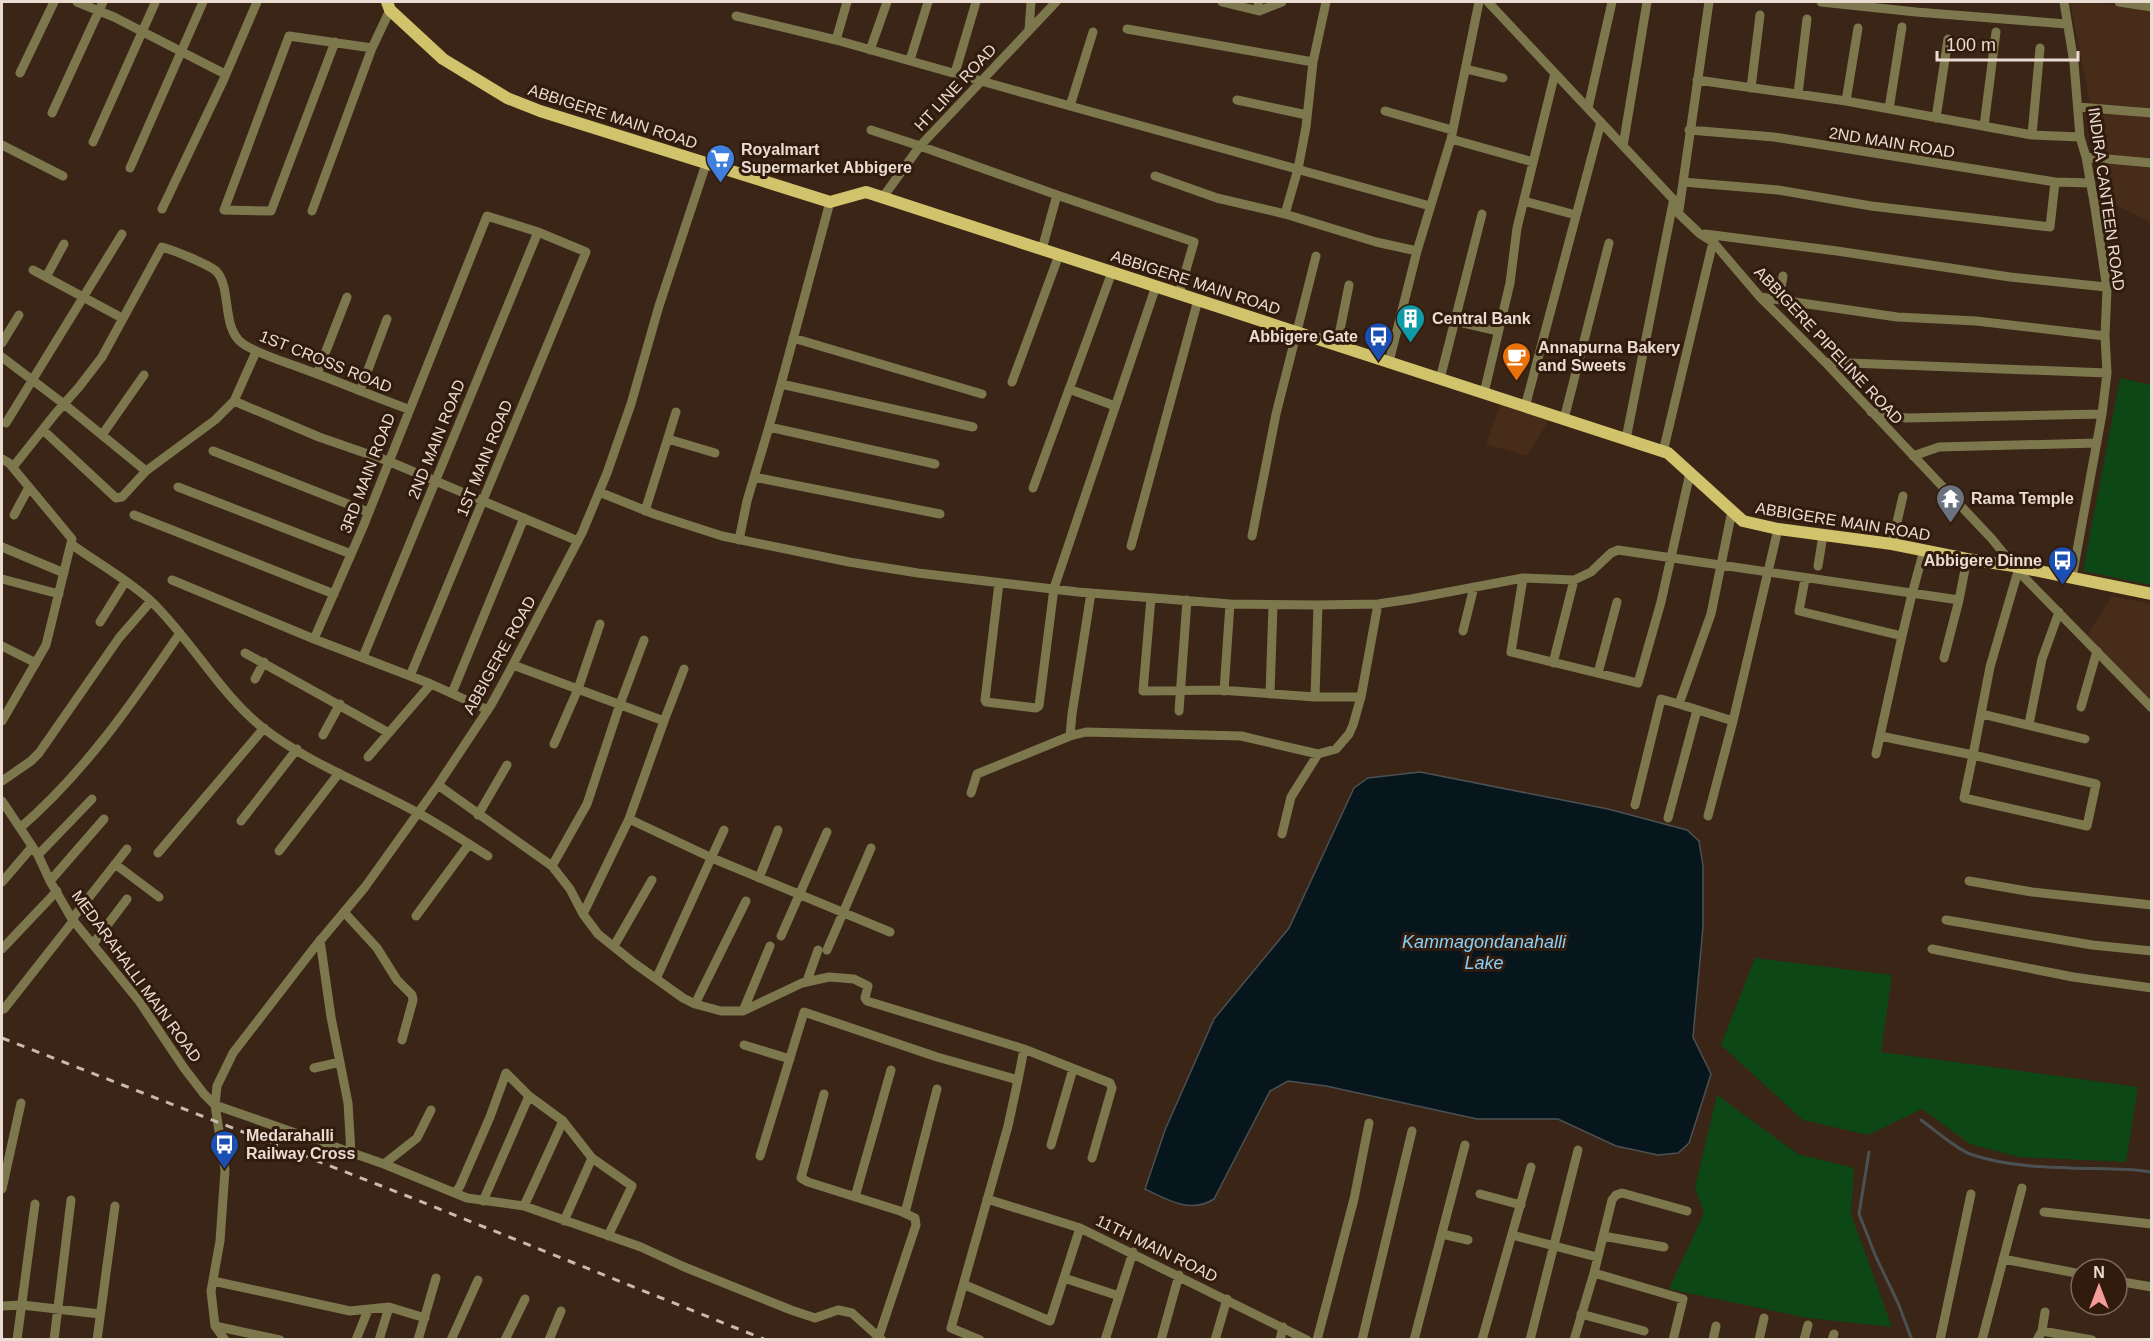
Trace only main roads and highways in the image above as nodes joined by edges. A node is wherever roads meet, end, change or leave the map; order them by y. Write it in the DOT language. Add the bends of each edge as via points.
graph roads {
  1 [pos="388,6"];
  2 [pos="2151,594"];
  1 -- 2 [label="main road, ABBIGERE MAIN ROAD" via="443,59 507,98 830,202 866,192 883,197 1668,453 1743,521 1892,544"];
}
